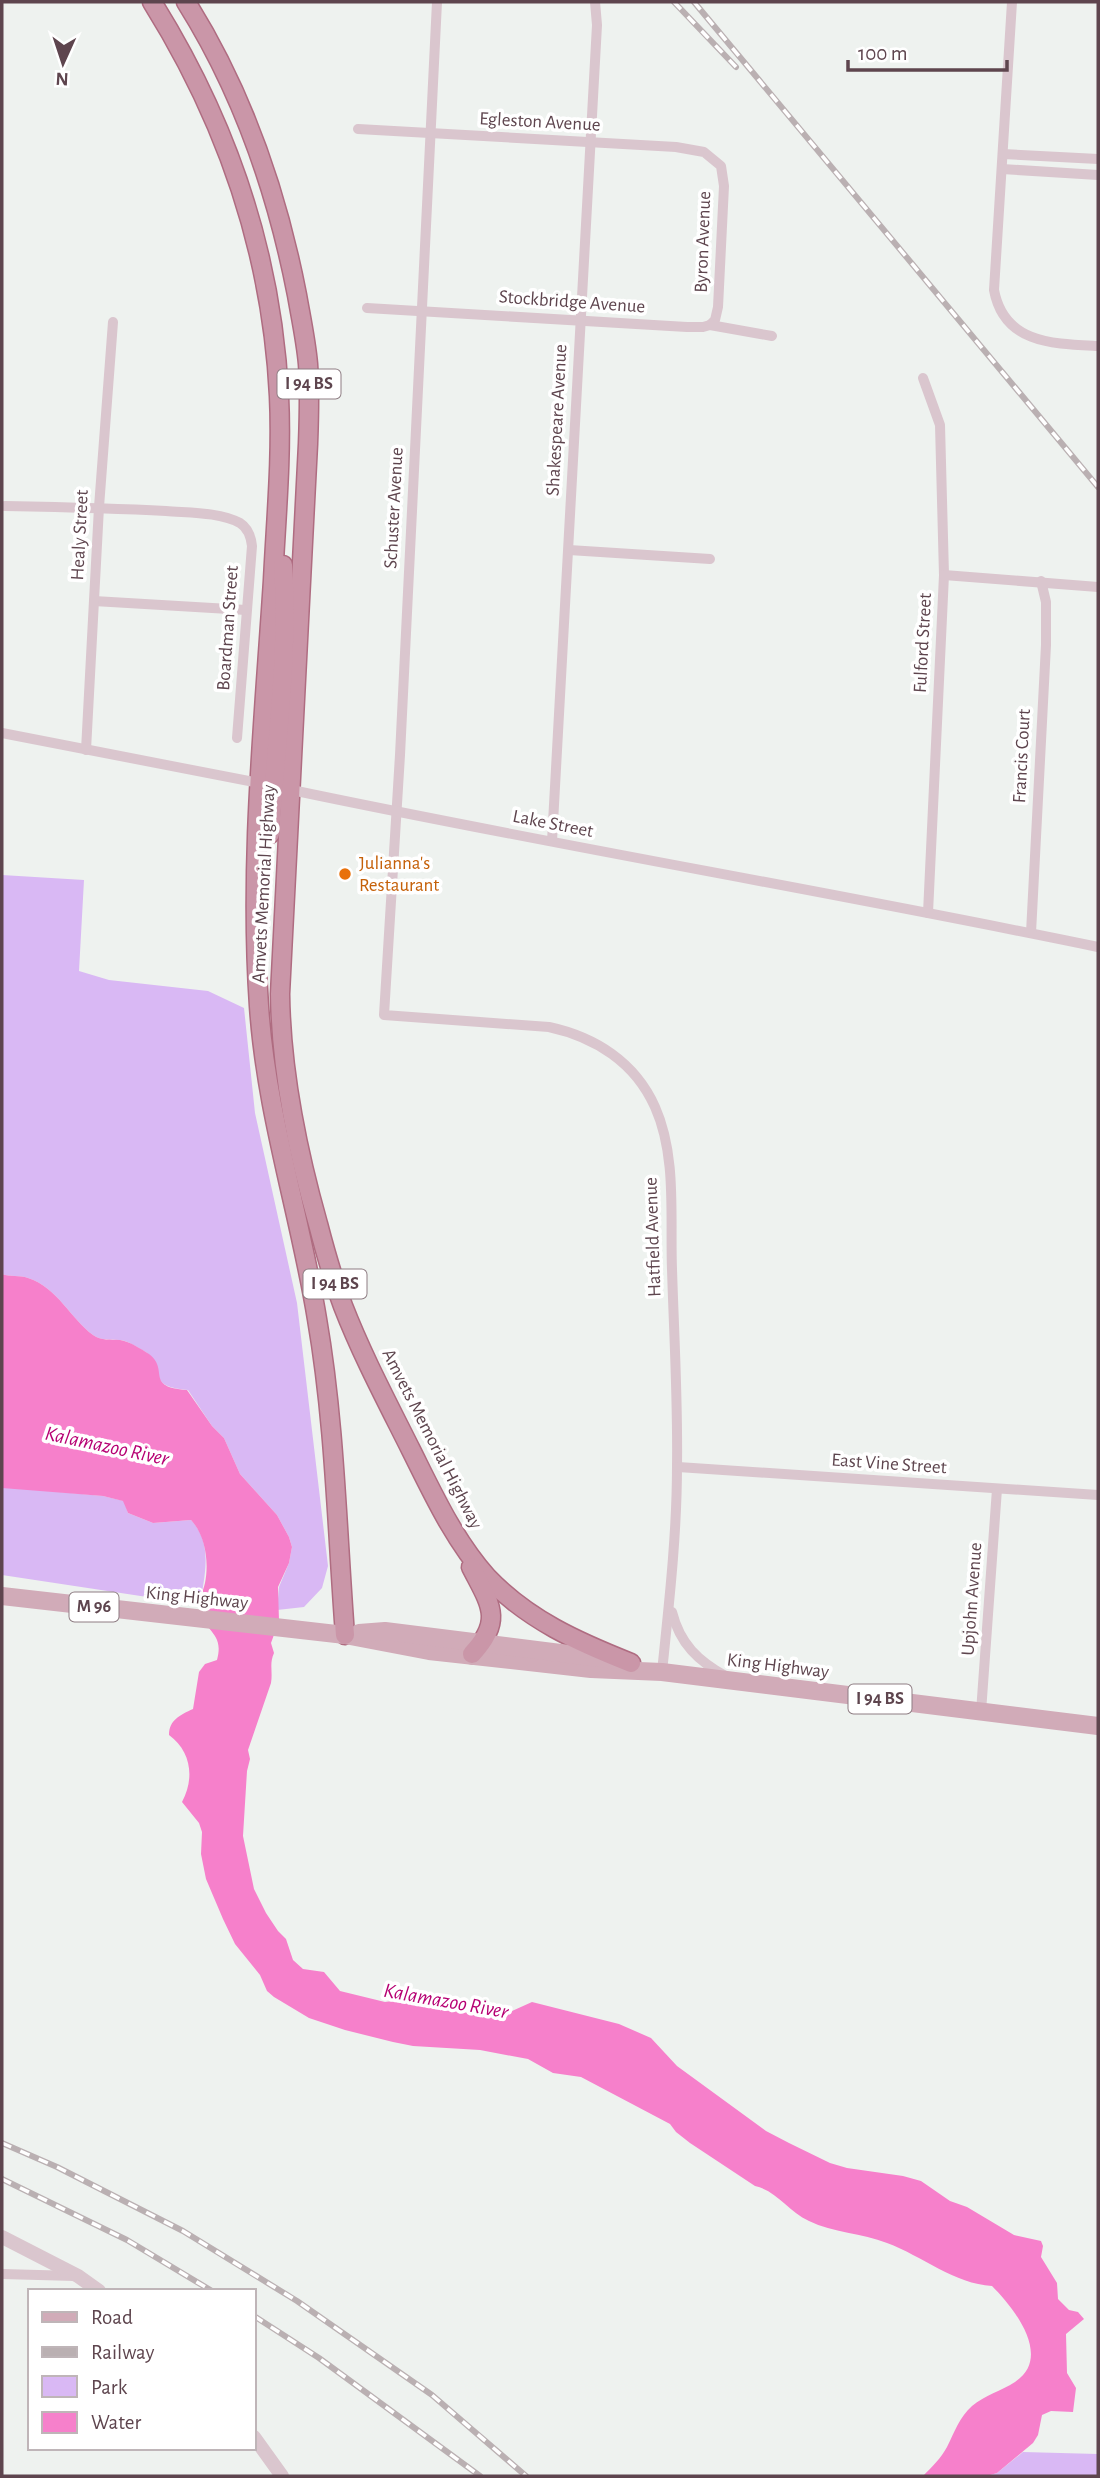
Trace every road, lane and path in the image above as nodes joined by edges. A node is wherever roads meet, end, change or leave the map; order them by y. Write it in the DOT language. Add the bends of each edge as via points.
graph roads {
  1 [pos="152,2"];
  2 [pos="186,2"];
  3 [pos="437,2"];
  4 [pos="595,2"];
  5 [pos="1012,2"];
  6 [pos="358,129"];
  7 [pos="430,135"];
  8 [pos="590,142"];
  9 [pos="1003,154"];
  10 [pos="1098,159"];
  11 [pos="716,160"];
  12 [pos="1002,169"];
  13 [pos="1098,175"];
  14 [pos="367,307"];
  15 [pos="421,310"];
  16 [pos="579,319"];
  17 [pos="113,321"];
  18 [pos="710,325"];
  19 [pos="772,336"];
  20 [pos="1098,346"];
  21 [pos="923,378"];
  22 [pos="5,506"];
  23 [pos="99,507"];
  24 [pos="569,550"];
  25 [pos="710,559"];
  26 [pos="944,575"];
  27 [pos="1041,581"];
  28 [pos="1098,587"];
  29 [pos="94,601"];
  30 [pos="246,610"];
  31 [pos="2,733"];
  32 [pos="237,738"];
  33 [pos="86,750"];
  34 [pos="274,786"];
  35 [pos="395,812"];
  36 [pos="552,841"];
  37 [pos="928,913"];
  38 [pos="1031,933"];
  39 [pos="1098,947"];
  40 [pos="384,1015"];
  41 [pos="677,1467"];
  42 [pos="997,1489"];
  43 [pos="1098,1495"];
  44 [pos="451,1527"];
  45 [pos="2,1596"];
  46 [pos="670,1602"];
  47 [pos="345,1635"];
  48 [pos="477,1648"];
  49 [pos="631,1664"];
  50 [pos="662,1672"];
  51 [pos="735,1681"];
  52 [pos="981,1712"];
  53 [pos="1098,1726"];
  54 [pos="2,2237"];
  55 [pos="2,2274"];
  56 [pos="78,2276"];
  57 [pos="96,2289"];
  58 [pos="256,2440"];
  59 [pos="282,2476"];
  1 -- 34 [label="highway, I 94 BS" via="195,76 237,174 262,268 272,330 279,395 276,531 282,546 285,594"];
  2 -- 34 [label="highway, Amvets Memorial Highway / I 94 BS" via="212,47 266,172 287,246 307,361 308,455"];
  3 -- 7 [label="street, Schuster Avenue"];
  4 -- 8 [label="street, Shakespeare Avenue"];
  5 -- 9 [label="street"];
  6 -- 7 [label="street, Egleston Avenue"];
  7 -- 8 [label="street, Egleston Avenue"];
  7 -- 15 [label="street, Schuster Avenue"];
  8 -- 11 [label="street, Egleston Avenue" via="690,148"];
  8 -- 16 [label="street, Shakespeare Avenue"];
  9 -- 10 [label="street"];
  9 -- 12 [label="street"];
  11 -- 18 [label="street, Byron Avenue" via="723,173 721,273 718,307"];
  12 -- 13 [label="street"];
  12 -- 20 [label="street" via="994,290 1000,308 1026,335 1047,342"];
  14 -- 15 [label="street, Stockbridge Avenue"];
  15 -- 16 [label="street, Stockbridge Avenue"];
  15 -- 35 [label="street, Schuster Avenue"];
  16 -- 18 [label="street, Stockbridge Avenue" via="699,328"];
  16 -- 24 [label="street, Shakespeare Avenue"];
  17 -- 23 [label="street, Healy Street"];
  18 -- 19 [label="street, Stockbridge Avenue"];
  21 -- 26 [label="street, Fulford Street" via="940,425"];
  22 -- 23 [label="street"];
  23 -- 29 [label="street, Healy Street"];
  23 -- 30 [label="street, Boardman Street" via="192,513 241,524 251,539"];
  24 -- 25 [label="street"];
  24 -- 36 [label="street, Shakespeare Avenue"];
  26 -- 27 [label="street"];
  26 -- 37 [label="street, Fulford Street"];
  27 -- 28 [label="street"];
  27 -- 38 [label="street, Francis Court" via="1046,645"];
  29 -- 30 [label="street"];
  29 -- 33 [label="street, Healy Street"];
  30 -- 32 [label="street, Boardman Street"];
  31 -- 33 [label="street, Lake Street"];
  33 -- 34 [label="street, Lake Street"];
  34 -- 35 [label="street, Lake Street"];
  34 -- 44 [label="highway, Amvets Memorial Highway / I 94 BS" via="282,1043 308,1188 343,1306"];
  34 -- 47 [label="highway, Amvets Memorial Highway / I 94 BS" via="256,901 257,982 269,1097 320,1336"];
  35 -- 36 [label="street, Lake Street"];
  35 -- 40 [label="street, Schuster Avenue"];
  36 -- 37 [label="street, Lake Street"];
  37 -- 38 [label="street, Lake Street"];
  38 -- 39 [label="street, Lake Street"];
  40 -- 41 [label="street, Hatfield Avenue" via="572,1032 606,1048 649,1095 668,1158"];
  41 -- 42 [label="street, East Vine Street"];
  41 -- 46 [label="street, Hatfield Avenue"];
  42 -- 43 [label="street, East Vine Street"];
  42 -- 52 [label="street, Upjohn Avenue"];
  44 -- 48 [label="highway, I 94 BS" via="490,1604 492,1622"];
  44 -- 49 [label="highway, Amvets Memorial Highway / I 94 BS" via="488,1577 528,1612 570,1638"];
  45 -- 47 [label="main road, King Highway / M 96"];
  46 -- 50 [label="street, Hatfield Avenue"];
  46 -- 51 [label="street" via="687,1647"];
  47 -- 48 [label="main road, King Highway / I 94 BS" via="418,1649"];
  48 -- 49 [label="main road, King Highway / I 94 BS"];
  48 -- 50 [label="main road, King Highway / I 94 BS" via="591,1669"];
  49 -- 50 [label="main road, King Highway / I 94 BS"];
  50 -- 51 [label="main road, King Highway / I 94 BS"];
  51 -- 52 [label="main road, King Highway / I 94 BS"];
  52 -- 53 [label="main road, King Highway / I 94 BS"];
  54 -- 56 [label="street"];
  55 -- 56 [label="street"];
  56 -- 57 [label="street"];
  58 -- 59 [label="street"];
}
